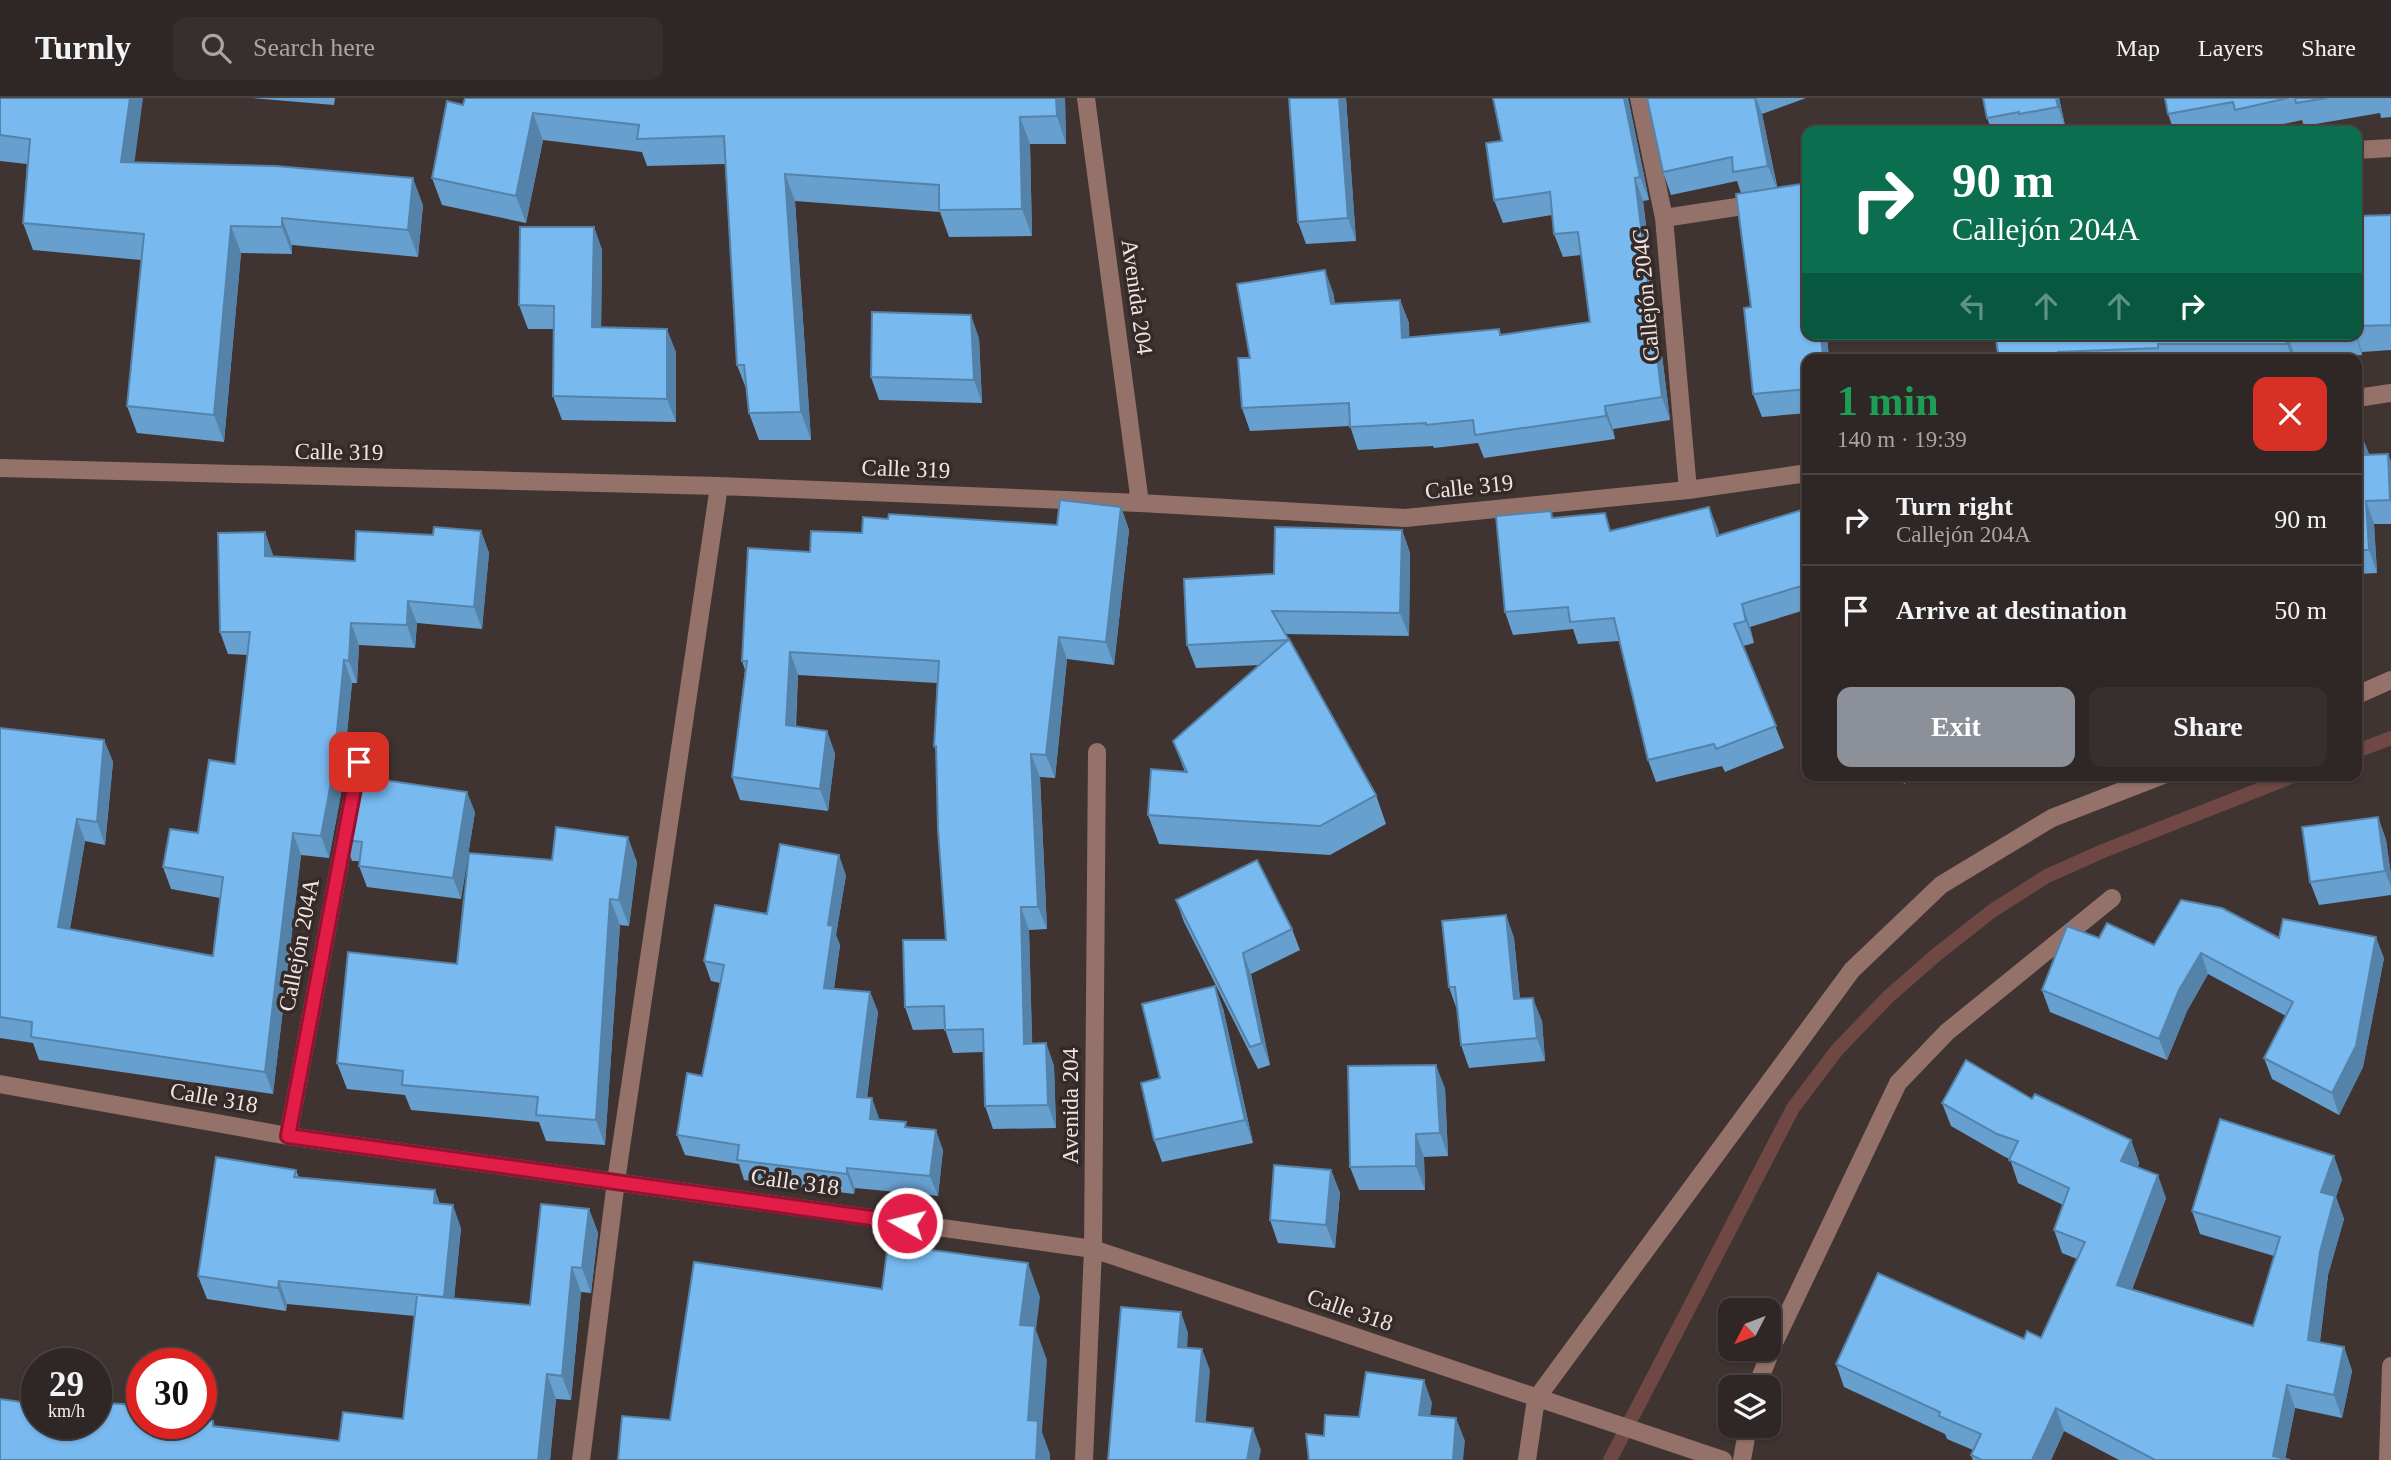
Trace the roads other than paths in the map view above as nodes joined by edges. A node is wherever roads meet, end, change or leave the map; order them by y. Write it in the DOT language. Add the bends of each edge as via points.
graph roads {
  1 [pos="1086,98"];
  2 [pos="1639,98"];
  3 [pos="2391,148"];
  4 [pos="2362,150"];
  5 [pos="1802,197"];
  6 [pos="1664,218"];
  7 [pos="2391,393"];
  8 [pos="2362,397"];
  9 [pos="0,468"];
  10 [pos="1802,474"];
  11 [pos="719,486"];
  12 [pos="1688,490"];
  13 [pos="1140,503"];
  14 [pos="2391,681"];
  15 [pos="2362,693"];
  16 [pos="1097,752"];
  17 [pos="359,762"];
  18 [pos="2148,781"];
  19 [pos="2112,898"];
  20 [pos="0,1084"];
  21 [pos="288,1136"];
  22 [pos="615,1181"];
  23 [pos="1093,1249"];
  24 [pos="2391,1366"];
  25 [pos="1761,1375"];
  26 [pos="1536,1399"];
  27 [pos="1746,1438"];
  28 [pos="581,1460"];
  29 [pos="1084,1460"];
  30 [pos="1527,1460"];
  31 [pos="1721,1460"];
  32 [pos="1742,1460"];
  33 [pos="2388,1460"];
  1 -- 13 [label="street, Avenida 204"];
  2 -- 6 [label="street, Callejón 204C"];
  3 -- 4 [label="street"];
  5 -- 6 [label="street"];
  6 -- 12 [label="street, Callejón 204C"];
  7 -- 8 [label="street"];
  9 -- 11 [label="street, Calle 319"];
  10 -- 12 [label="street, Calle 319"];
  11 -- 13 [label="street, Calle 319"];
  11 -- 22 [label="street"];
  12 -- 13 [label="street, Calle 319" via="1405,518"];
  14 -- 15 [label="street"];
  16 -- 23 [label="street, Avenida 204"];
  17 -- 21 [label="street, Callejón 204A"];
  18 -- 26 [label="street" via="2052,818 1941,885 1852,970"];
  19 -- 25 [label="street" via="1947,1032 1898,1083"];
  20 -- 21 [label="street, Calle 318"];
  21 -- 22 [label="street, Calle 318"];
  22 -- 23 [label="street, Calle 318"];
  22 -- 28 [label="street"];
  23 -- 26 [label="street, Calle 318"];
  23 -- 29 [label="street, Avenida 204"];
  24 -- 33 [label="street"];
  26 -- 30 [label="street"];
  26 -- 31 [label="street, Calle 318"];
  27 -- 32 [label="street"];
}
